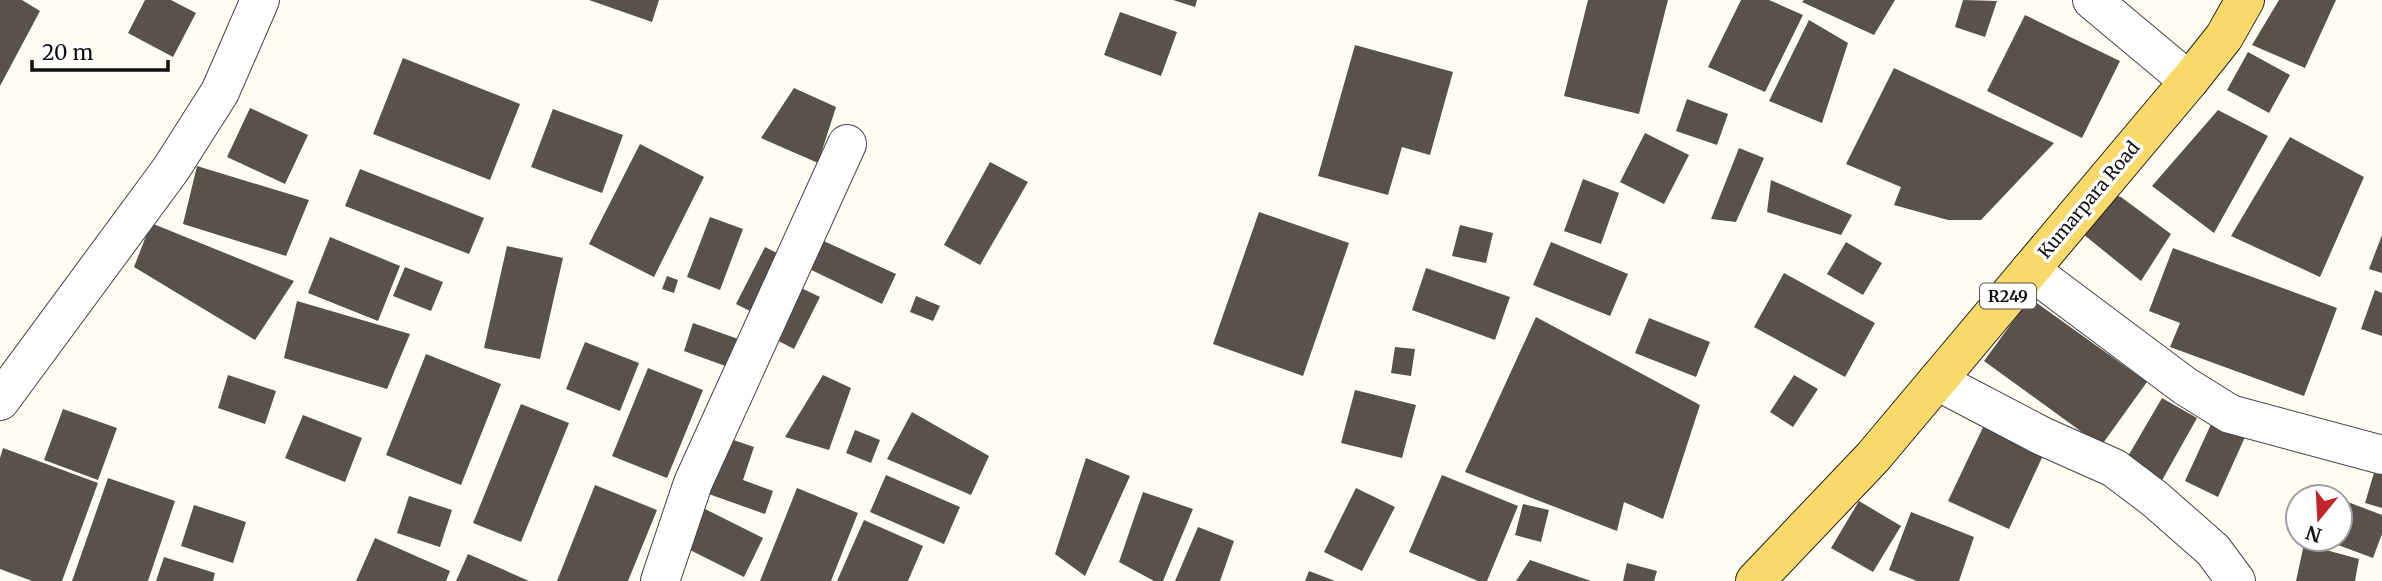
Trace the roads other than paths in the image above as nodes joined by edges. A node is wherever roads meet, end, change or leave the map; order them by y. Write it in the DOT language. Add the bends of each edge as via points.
graph roads {
  1 [pos="260,0"];
  2 [pos="2092,0"];
  3 [pos="2245,0"];
  4 [pos="2189,81"];
  5 [pos="847,144"];
  6 [pos="2030,270"];
  7 [pos="1937,381"];
  8 [pos="0,401"];
  9 [pos="2382,455"];
  10 [pos="660,581"];
  11 [pos="1755,581"];
  12 [pos="2236,581"];
  1 -- 8 [label="street" via="220,92 171,169"];
  2 -- 4 [label="street"];
  3 -- 4 [label="main road, Kumarpara Road / R249" via="2224,37"];
  4 -- 6 [label="main road, Kumarpara Road / R249"];
  5 -- 10 [label="street" via="693,483"];
  6 -- 7 [label="main road, Kumarpara Road / R249"];
  6 -- 9 [label="street" via="2185,386 2230,414"];
  7 -- 11 [label="main road, Kumarpara Road / R249" via="1873,457"];
  7 -- 12 [label="street" via="2114,468 2213,550"];
}
